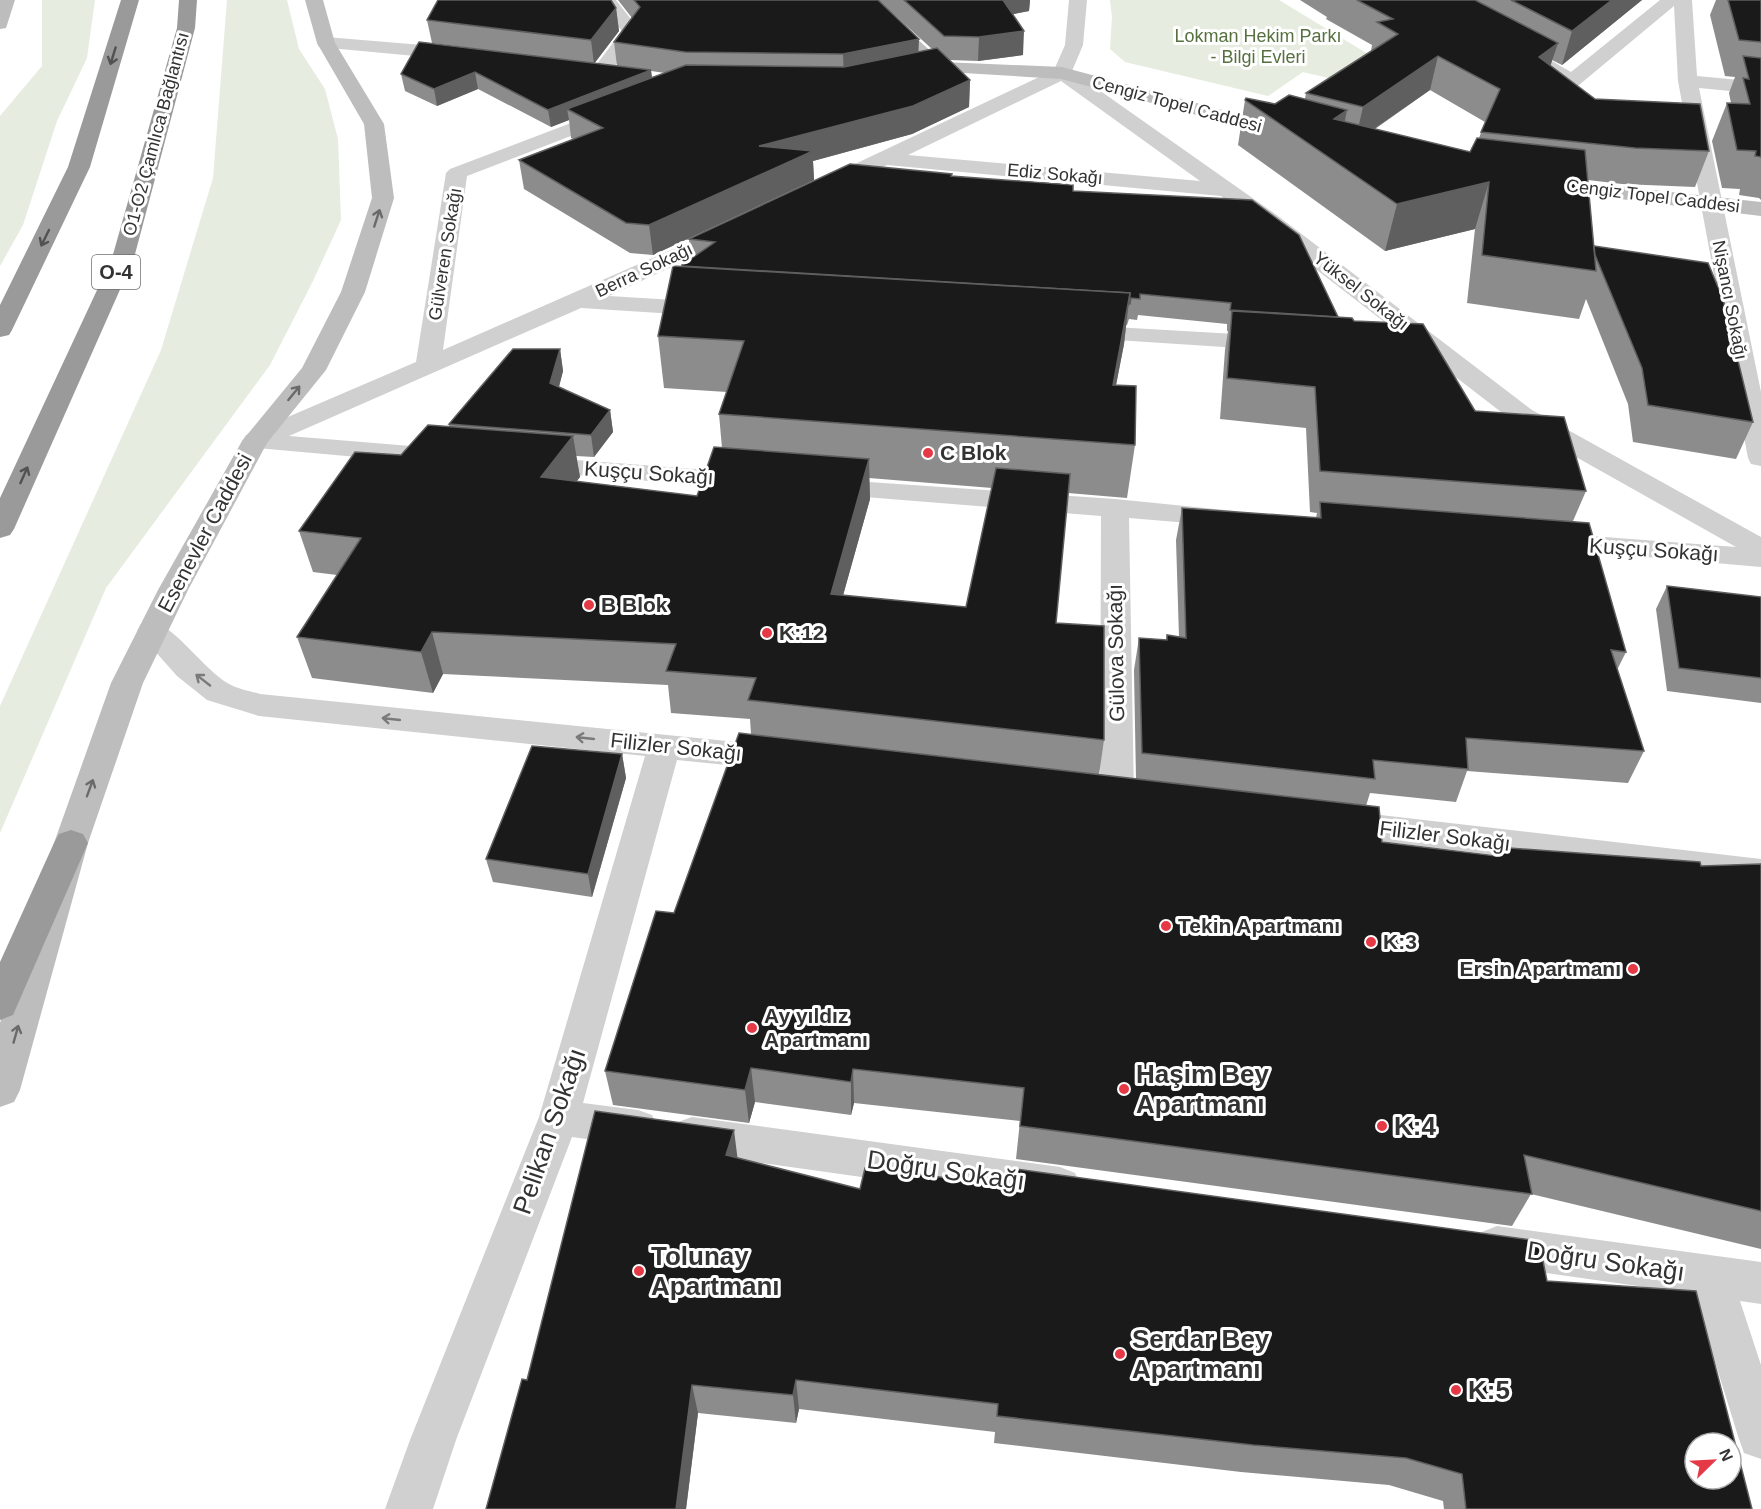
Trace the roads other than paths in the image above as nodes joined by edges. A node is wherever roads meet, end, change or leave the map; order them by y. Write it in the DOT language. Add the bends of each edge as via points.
graph roads {
  1 [pos="130,0"];
  2 [pos="188,0"];
  3 [pos="314,0"];
  4 [pos="607,0"];
  5 [pos="866,0"];
  6 [pos="1078,0"];
  7 [pos="1671,0"];
  8 [pos="1683,0"];
  9 [pos="326,43"];
  10 [pos="1512,49"];
  11 [pos="472,55"];
  12 [pos="937,67"];
  13 [pos="577,70"];
  14 [pos="914,72"];
  15 [pos="600,73"];
  16 [pos="1062,74"];
  17 [pos="622,76"];
  18 [pos="1688,81"];
  19 [pos="1761,88"];
  20 [pos="633,105"];
  21 [pos="1304,137"];
  22 [pos="884,159"];
  23 [pos="1525,181"];
  24 [pos="1227,190"];
  25 [pos="808,194"];
  26 [pos="1712,203"];
  27 [pos="1761,208"];
  28 [pos="745,224"];
  29 [pos="578,301"];
  30 [pos="732,310"];
  31 [pos="0,330"];
  32 [pos="1052,330"];
  33 [pos="1288,344"];
  34 [pos="1407,352"];
  35 [pos="1443,354"];
  36 [pos="428,366"];
  37 [pos="255,441"];
  38 [pos="1761,458"];
  39 [pos="476,460"];
  40 [pos="511,463"];
  41 [pos="1114,508"];
  42 [pos="1256,519"];
  43 [pos="0,529"];
  44 [pos="1526,540"];
  45 [pos="1761,549"];
  46 [pos="1761,558"];
  47 [pos="152,631"];
  48 [pos="664,746"];
  49 [pos="807,762"];
  50 [pos="1082,794"];
  51 [pos="1117,798"];
  52 [pos="1152,802"];
  53 [pos="1305,820"];
  54 [pos="71,843"];
  55 [pos="1761,873"];
  56 [pos="0,1004"];
  57 [pos="0,1090"];
  58 [pos="559,1117"];
  59 [pos="1093,1191"];
  60 [pos="1461,1241"];
  61 [pos="1710,1276"];
  62 [pos="1761,1283"];
  63 [pos="1761,1436"];
  64 [pos="409,1509"];
  1 -- 31 [label="highway, one-way" via="80,167"];
  43 -- 2 [label="highway, O1-O2 Çamlıca Bağlantısı / O-4, one-way" via="123,258 186,28"];
  3 -- 9 [label="main road, Esenevler Caddesi"];
  4 -- 15 [label="street" via="631,31"];
  5 -- 12 [label="main road"];
  6 -- 16 [label="street" via="1074,45"];
  7 -- 10 [label="street" via="1572,81"];
  8 -- 18 [label="street, Nişancı Sokağı"];
  9 -- 11 [label="street"];
  37 -- 9 [label="main road, Esenevler Caddesi, one-way" via="313,370 353,292 383,198 374,124"];
  12 -- 14 [label="street"];
  12 -- 16 [label="main road, Cengiz Topel Caddesi"];
  13 -- 15 [label="street"];
  15 -- 17 [label="street"];
  16 -- 21 [label="main road, Cengiz Topel Caddesi"];
  16 -- 22 [label="street"];
  16 -- 24 [label="street, Yüksel Sokağı"];
  18 -- 19 [label="street"];
  18 -- 26 [label="street, Nişancı Sokağı"];
  20 -- 36 [label="street, Gülveren Sokağı" via="457,173"];
  22 -- 24 [label="street, Ediz Sokağı"];
  22 -- 25 [label="street"];
  23 -- 26 [label="main road, Cengiz Topel Caddesi"];
  24 -- 35 [label="street, Yüksel Sokağı"];
  26 -- 27 [label="main road, Cengiz Topel Caddesi"];
  26 -- 38 [label="street, Nişancı Sokağı"];
  28 -- 29 [label="street, Berra Sokağı"];
  29 -- 30 [label="street"];
  29 -- 36 [label="street, Berra Sokağı"];
  32 -- 33 [label="street"];
  34 -- 35 [label="street"];
  35 -- 45 [label="street, Yüksel Sokağı" via="1523,416"];
  36 -- 37 [label="street, Berra Sokağı"];
  37 -- 39 [label="street"];
  37 -- 47 [label="main road, Esenevler Caddesi"];
  40 -- 41 [label="street, Kuşçu Sokağı"];
  41 -- 42 [label="street, Kuşçu Sokağı"];
  41 -- 51 [label="street, Gülova Sokağı"];
  44 -- 46 [label="street, Kuşçu Sokağı"];
  48 -- 47 [label="street, Filizler Sokağı, one-way" via="259,705 218,692"];
  54 -- 47 [label="main road, Esenevler Caddesi, one-way" via="127,683"];
  48 -- 49 [label="street, Filizler Sokağı"];
  48 -- 58 [label="street, Pelikan Sokağı"];
  50 -- 51 [label="street"];
  51 -- 52 [label="street"];
  53 -- 55 [label="street, Filizler Sokağı"];
  54 -- 56 [label="highway"];
  57 -- 54 [label="main road, Esenevler Caddesi, one-way"];
  58 -- 59 [label="street, Doğru Sokağı"];
  58 -- 64 [label="street, Pelikan Sokağı"];
  60 -- 61 [label="street, Doğru Sokağı"];
  61 -- 62 [label="street, Doğru Sokağı"];
  61 -- 63 [label="street"];
}
